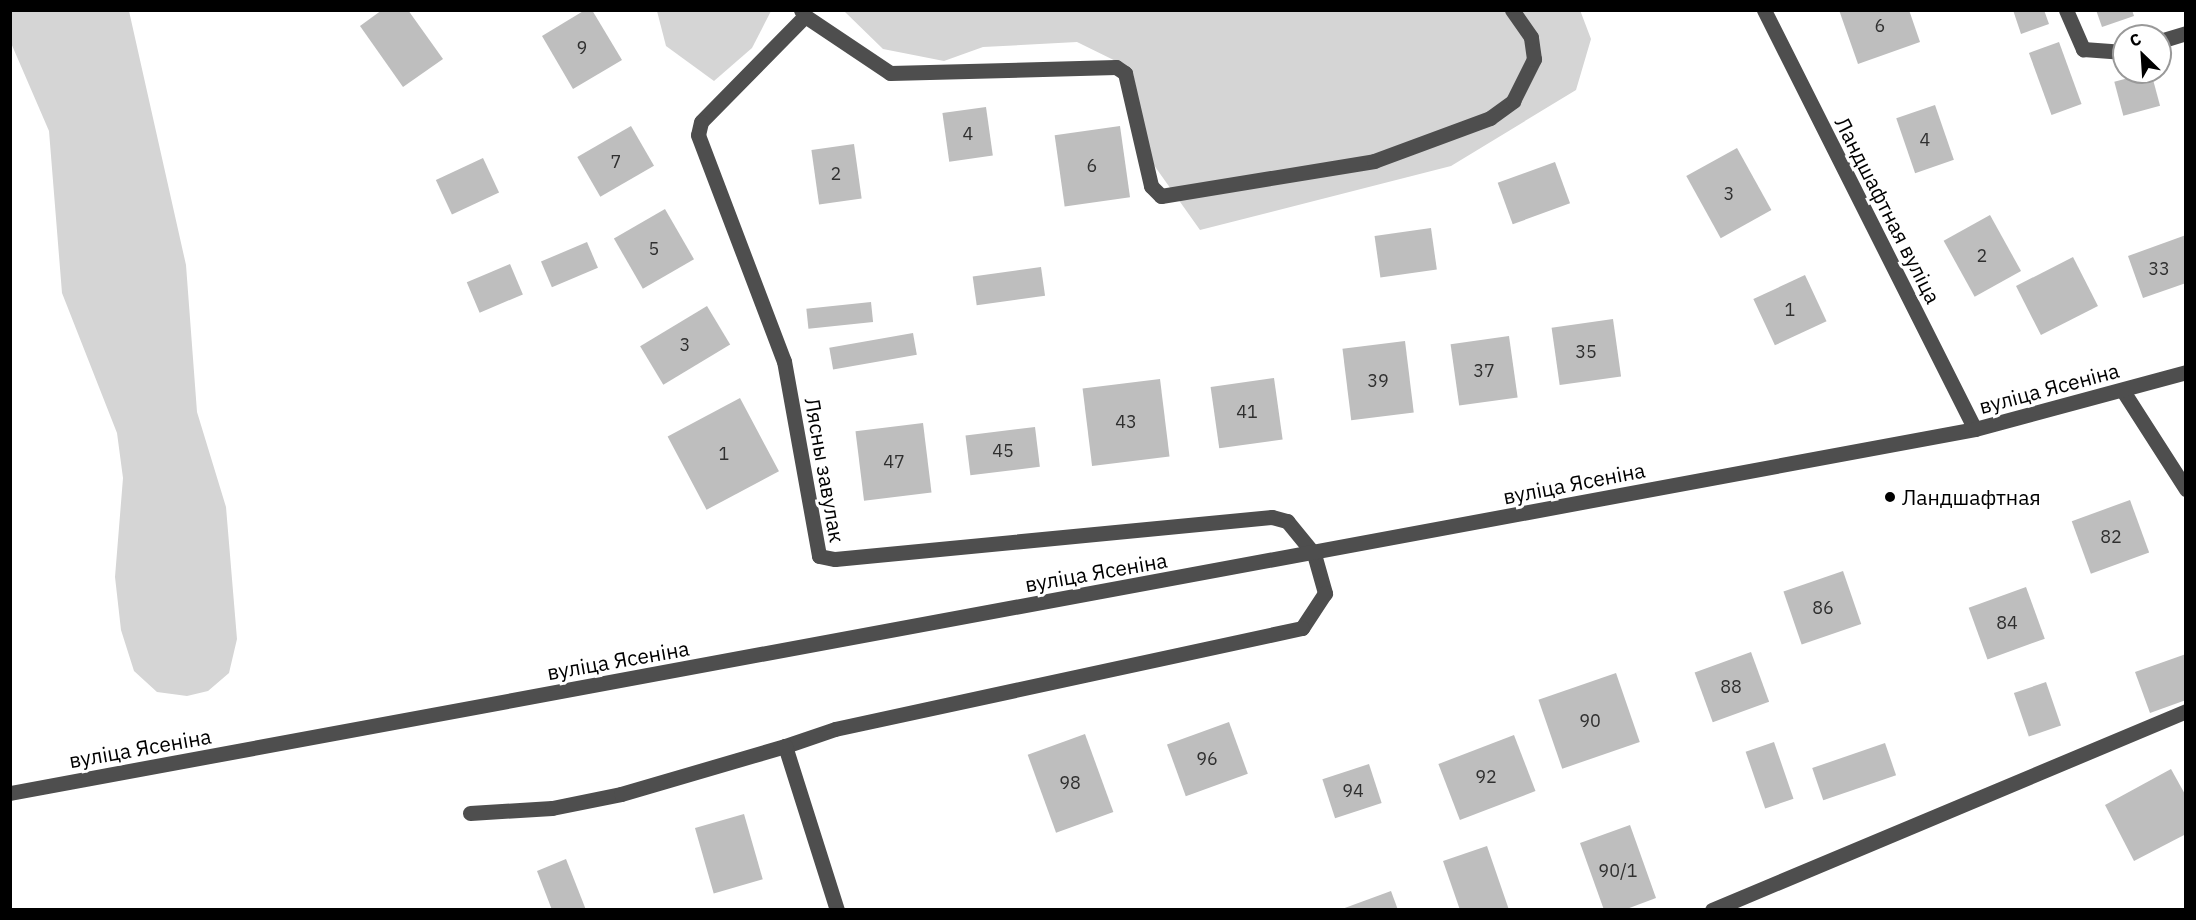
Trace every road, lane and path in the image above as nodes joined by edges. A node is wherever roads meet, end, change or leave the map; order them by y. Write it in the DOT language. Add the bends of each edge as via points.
graph roads {
  1 [pos="1512,10"];
  2 [pos="1764,10"];
  3 [pos="2066,10"];
  4 [pos="803,13"];
  5 [pos="2112,51"];
  6 [pos="2186,372"];
  7 [pos="2123,391"];
  8 [pos="1975,429"];
  9 [pos="2186,489"];
  10 [pos="1314,554"];
  11 [pos="2186,711"];
  12 [pos="784,746"];
  13 [pos="10,793"];
  14 [pos="470,813"];
  15 [pos="837,909"];
  16 [pos="1712,909"];
  1 -- 4 [label="street" via="1531,37 1534,59 1513,101 1490,118 1374,161 1161,196 1151,186 1125,73 1116,67 890,73"];
  2 -- 8 [label="street, Ландшафтная вуліца"];
  3 -- 5 [label="street" via="2083,49"];
  4 -- 10 [label="street, Лясны завулак" via="701,122 698,135 784,361 819,556 835,559 1272,517 1287,521"];
  6 -- 7 [label="street, вуліца Ясеніна"];
  7 -- 8 [label="street, вуліца Ясеніна"];
  7 -- 9 [label="street"];
  8 -- 10 [label="street, вуліца Ясеніна"];
  10 -- 12 [label="street" via="1325,593 1302,628 835,729"];
  10 -- 13 [label="street, вуліца Ясеніна"];
  11 -- 16 [label="street"];
  12 -- 14 [label="street" via="621,794 552,808"];
  12 -- 15 [label="street"];
}
